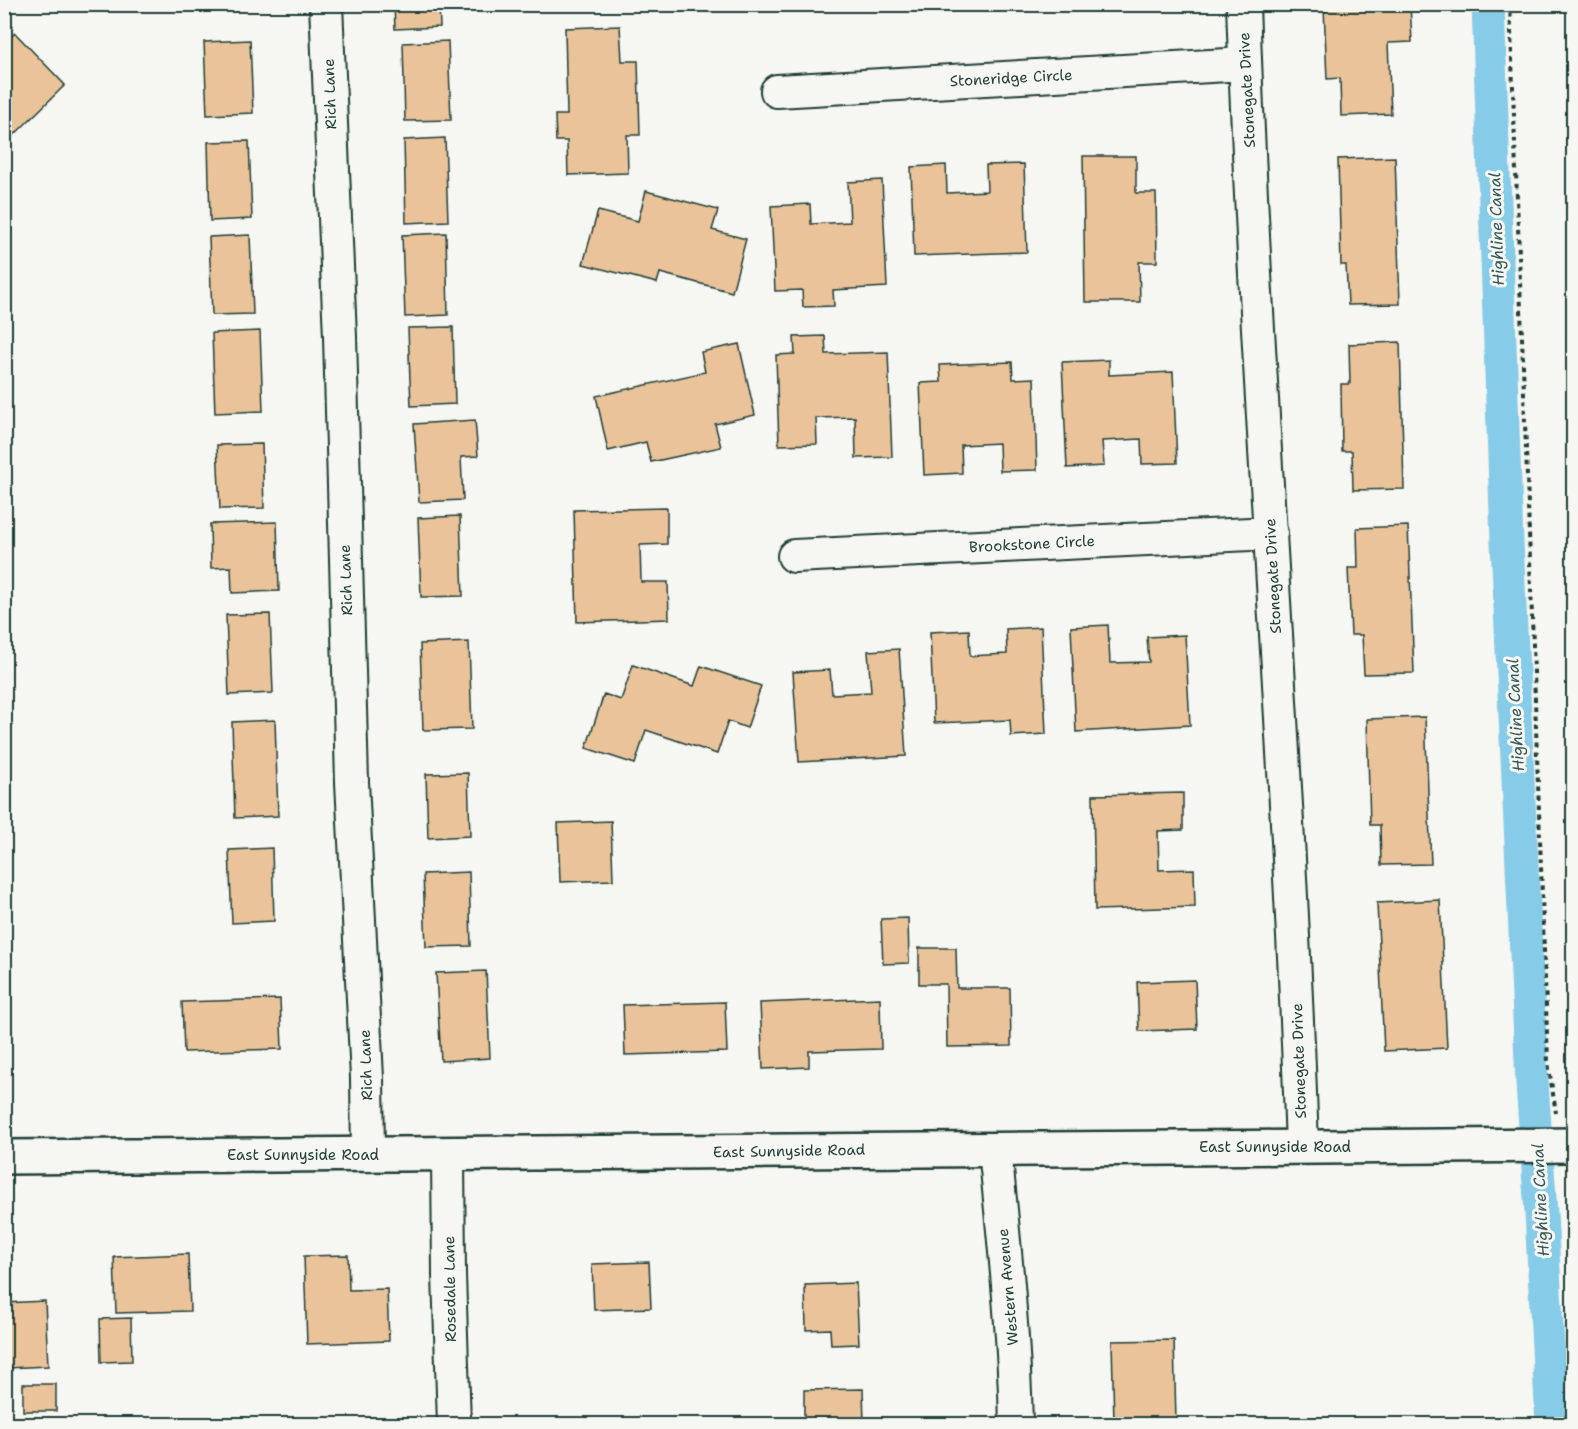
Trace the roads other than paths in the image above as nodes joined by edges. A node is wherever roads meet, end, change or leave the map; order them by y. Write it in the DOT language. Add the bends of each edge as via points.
graph roads {
  1 [pos="326,4"];
  2 [pos="1243,4"];
  3 [pos="1245,64"];
  4 [pos="777,91"];
  5 [pos="1270,533"];
  6 [pos="794,556"];
  7 [pos="1550,1145"];
  8 [pos="1302,1147"];
  9 [pos="995,1149"];
  10 [pos="447,1154"];
  11 [pos="368,1155"];
  12 [pos="4,1157"];
  13 [pos="454,1425"];
  14 [pos="1016,1425"];
  1 -- 11 [label="street, Rich Lane"];
  2 -- 3 [label="street, Stonegate Drive"];
  3 -- 4 [label="street, Stoneridge Circle"];
  3 -- 5 [label="street, Stonegate Drive"];
  5 -- 6 [label="street, Brookstone Circle"];
  5 -- 8 [label="street, Stonegate Drive"];
  7 -- 8 [label="main road, East Sunnyside Road"];
  8 -- 9 [label="main road, East Sunnyside Road"];
  9 -- 10 [label="main road, East Sunnyside Road"];
  9 -- 14 [label="street, Western Avenue" via="1008,1279"];
  10 -- 11 [label="main road, East Sunnyside Road"];
  10 -- 13 [label="street, Rosedale Lane"];
  11 -- 12 [label="main road, East Sunnyside Road"];
}
